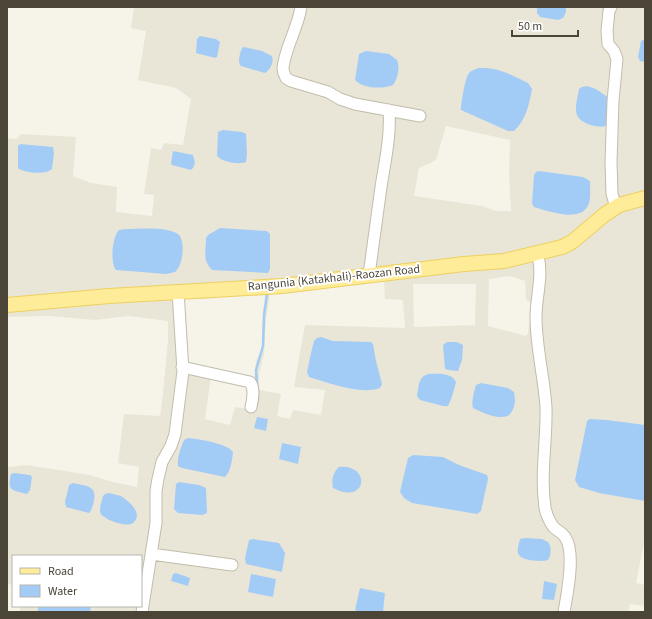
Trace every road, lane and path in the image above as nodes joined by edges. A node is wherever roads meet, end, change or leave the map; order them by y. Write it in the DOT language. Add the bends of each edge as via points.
graph roads {
  1 [pos="301,7"];
  2 [pos="611,7"];
  3 [pos="389,110"];
  4 [pos="420,116"];
  5 [pos="645,198"];
  6 [pos="616,207"];
  7 [pos="538,253"];
  8 [pos="369,276"];
  9 [pos="178,292"];
  10 [pos="7,305"];
  11 [pos="182,367"];
  12 [pos="251,407"];
  13 [pos="151,554"];
  14 [pos="232,565"];
  15 [pos="142,612"];
  16 [pos="564,612"];
  1 -- 3 [label="street" via="286,54 283,69 286,78 355,104"];
  2 -- 6 [label="street" via="607,31 608,44 617,59 611,162 612,194"];
  3 -- 4 [label="street"];
  3 -- 8 [label="street" via="388,147"];
  5 -- 6 [label="main road, Rangunia (Katakhali)-Raozan Road"];
  6 -- 7 [label="main road, Rangunia (Katakhali)-Raozan Road" via="572,242"];
  7 -- 8 [label="main road, Rangunia (Katakhali)-Raozan Road" via="504,261"];
  7 -- 16 [label="street" via="540,272 536,318 546,409 544,492 546,510 552,525 566,537 569,548 570,568"];
  8 -- 9 [label="main road, Rangunia (Katakhali)-Raozan Road" via="282,286"];
  9 -- 10 [label="main road, Rangunia (Katakhali)-Raozan Road"];
  9 -- 11 [label="street"];
  11 -- 12 [label="street" via="250,382 253,397"];
  11 -- 13 [label="street" via="174,434 162,462 156,491 156,522"];
  13 -- 14 [label="street"];
  13 -- 15 [label="street"];
}
